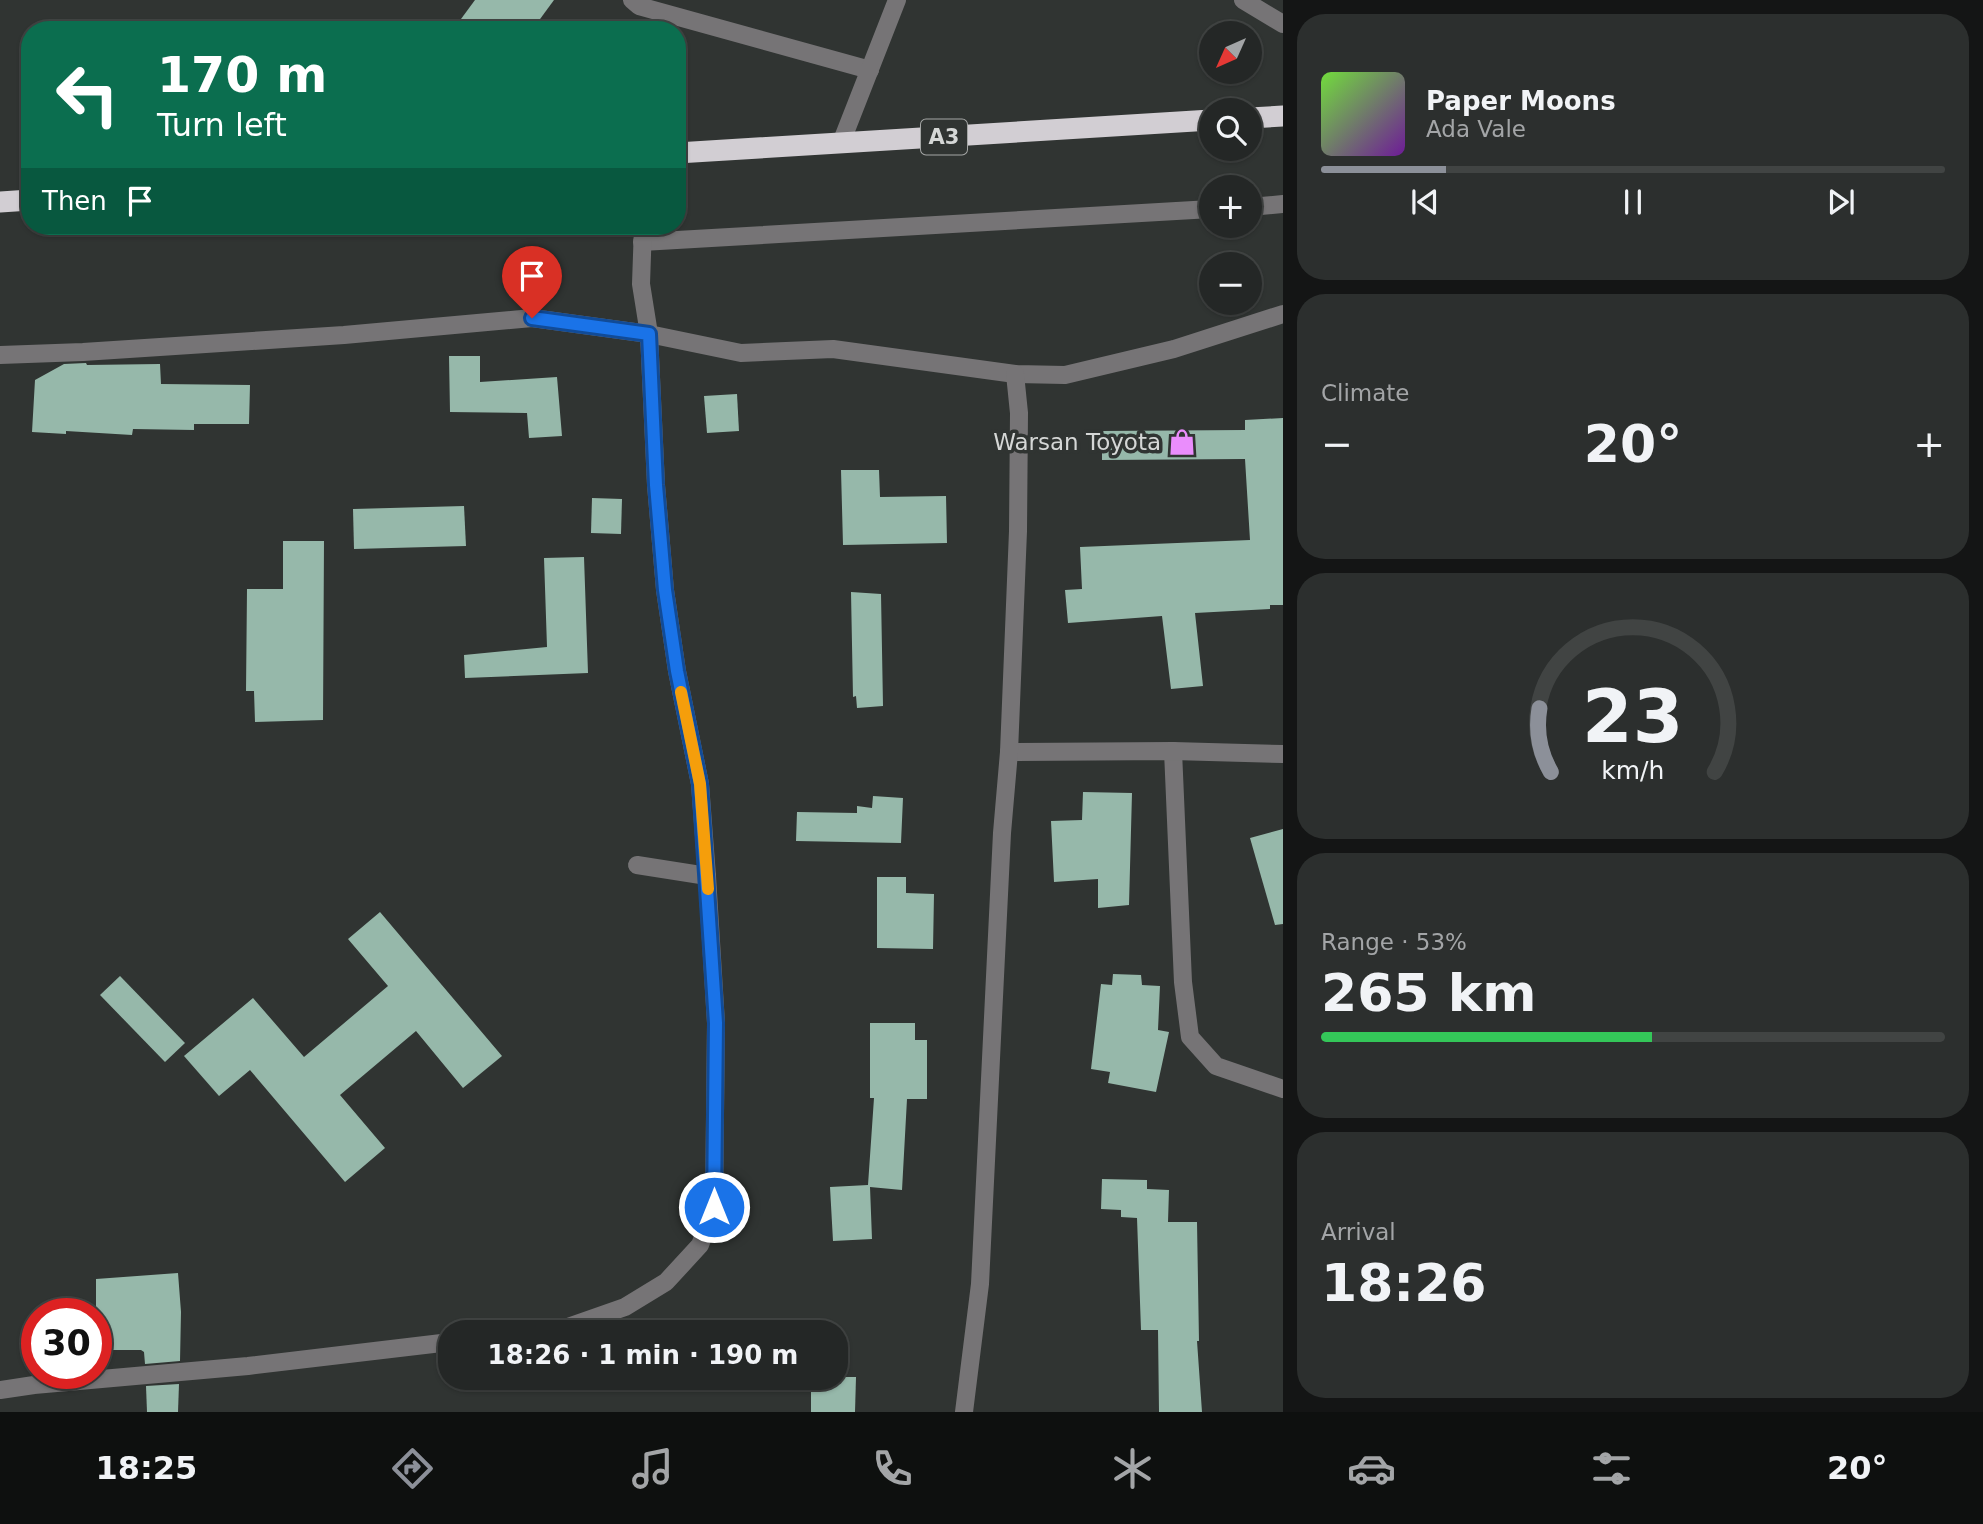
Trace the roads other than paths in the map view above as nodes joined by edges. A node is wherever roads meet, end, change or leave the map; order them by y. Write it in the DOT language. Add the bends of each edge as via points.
graph roads {
  1 [pos="632,0"];
  2 [pos="897,0"];
  3 [pos="1243,0"];
  4 [pos="1283,24"];
  5 [pos="870,70"];
  6 [pos="1283,116"];
  7 [pos="1262,117"];
  8 [pos="1199,121"];
  9 [pos="841,143"];
  10 [pos="686,152"];
  11 [pos="21,201"];
  12 [pos="0,202"];
  13 [pos="1283,204"];
  14 [pos="1262,205"];
  15 [pos="1199,210"];
  16 [pos="686,232"];
  17 [pos="643,235"];
  18 [pos="1283,314"];
  19 [pos="649,334"];
  20 [pos="0,355"];
  21 [pos="1015,374"];
  22 [pos="1172,751"];
  23 [pos="1009,752"];
  24 [pos="1283,754"];
  25 [pos="637,865"];
  26 [pos="707,876"];
  27 [pos="1283,1089"];
  28 [pos="588,1320"];
  29 [pos="438,1343"];
  30 [pos="0,1390"];
  31 [pos="964,1412"];
  1 -- 5 [label="street" via="639,6"];
  2 -- 5 [label="street"];
  3 -- 4 [label="street"];
  5 -- 9 [label="street"];
  6 -- 7 [label="highway"];
  8 -- 9 [label="highway, A3"];
  9 -- 10 [label="highway, A3"];
  11 -- 12 [label="highway"];
  13 -- 14 [label="street"];
  15 -- 16 [label="street"];
  17 -- 19 [label="street" via="641,284"];
  18 -- 21 [label="street" via="1174,349 1065,376"];
  19 -- 20 [label="street" via="532,318 344,335"];
  19 -- 21 [label="street" via="741,353 833,349"];
  19 -- 26 [label="street" via="665,590 700,784"];
  21 -- 23 [label="street" via="1018,531"];
  22 -- 23 [label="street"];
  22 -- 24 [label="street"];
  22 -- 27 [label="street" via="1183,982 1190,1037 1216,1066"];
  23 -- 31 [label="street" via="980,1284"];
  25 -- 26 [label="street"];
  26 -- 28 [label="street" via="716,1023 714,1207 700,1245 666,1282 625,1307"];
  29 -- 30 [label="street"];
}
